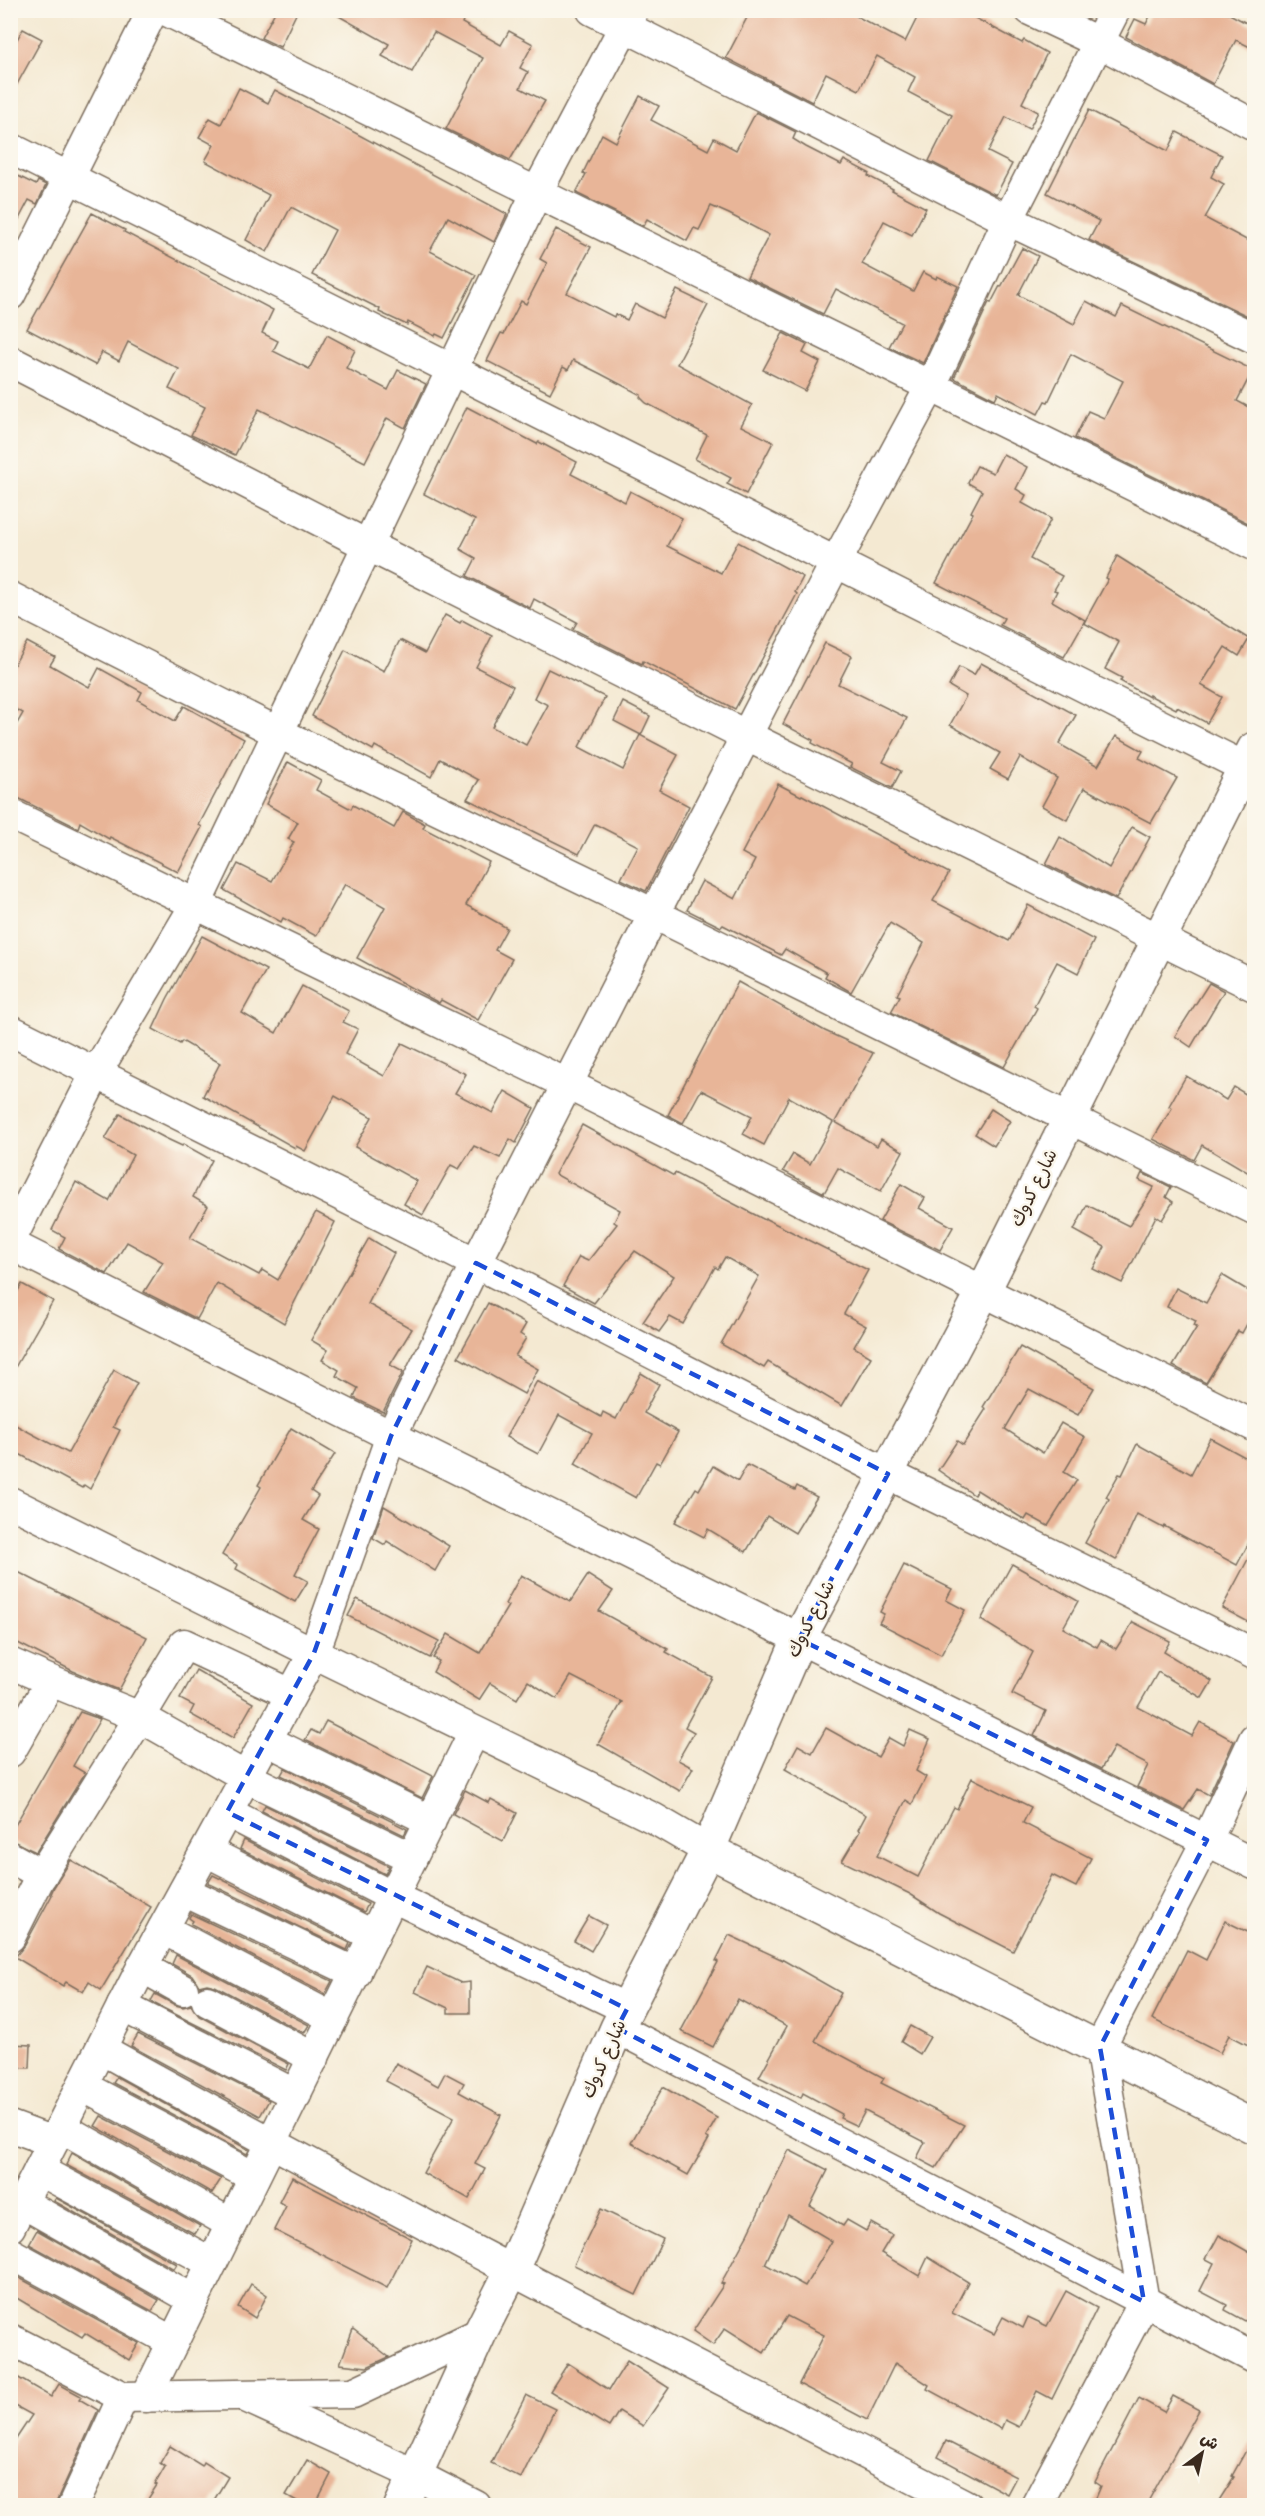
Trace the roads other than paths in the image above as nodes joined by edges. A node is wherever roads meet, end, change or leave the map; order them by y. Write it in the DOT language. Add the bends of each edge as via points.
graph roads {
  1 [pos="153,10"];
  2 [pos="165,10"];
  3 [pos="592,10"];
  4 [pos="1030,10"];
  5 [pos="1115,10"];
  6 [pos="629,19"];
  7 [pos="1098,42"];
  8 [pos="1254,125"];
  9 [pos="10,148"];
  10 [pos="69,179"];
  11 [pos="536,194"];
  12 [pos="1008,220"];
  13 [pos="10,295"];
  14 [pos="1254,338"];
  15 [pos="10,361"];
  16 [pos="451,368"];
  17 [pos="931,386"];
  18 [pos="1254,545"];
  19 [pos="369,546"];
  20 [pos="836,562"];
  21 [pos="10,597"];
  22 [pos="279,733"];
  23 [pos="747,736"];
  24 [pos="1251,763"];
  25 [pos="10,814"];
  26 [pos="196,904"];
  27 [pos="654,914"];
  28 [pos="1161,939"];
  29 [pos="1254,986"];
  30 [pos="10,1030"];
  31 [pos="96,1073"];
  32 [pos="567,1084"];
  33 [pos="1069,1117"];
  34 [pos="1254,1209"];
  35 [pos="10,1243"];
  36 [pos="476,1263"];
  37 [pos="983,1292"];
  38 [pos="1254,1426"];
  39 [pos="391,1436"];
  40 [pos="888,1474"];
  41 [pos="10,1502"];
  42 [pos="799,1640"];
  43 [pos="314,1653"];
  44 [pos="1254,1654"];
  45 [pos="10,1663"];
  46 [pos="51,1681"];
  47 [pos="291,1694"];
  48 [pos="140,1717"];
  49 [pos="474,1732"];
  50 [pos="1254,1739"];
  51 [pos="266,1740"];
  52 [pos="10,1752"];
  53 [pos="246,1777"];
  54 [pos="227,1812"];
  55 [pos="431,1821"];
  56 [pos="1207,1840"];
  57 [pos="708,1850"];
  58 [pos="206,1851"];
  59 [pos="10,1857"];
  60 [pos="412,1858"];
  61 [pos="1254,1863"];
  62 [pos="42,1875"];
  63 [pos="184,1891"];
  64 [pos="393,1897"];
  65 [pos="14,1923"];
  66 [pos="163,1929"];
  67 [pos="374,1936"];
  68 [pos="142,1967"];
  69 [pos="356,1973"];
  70 [pos="122,2006"];
  71 [pos="333,2018"];
  72 [pos="622,2019"];
  73 [pos="1100,2047"];
  74 [pos="101,2049"];
  75 [pos="314,2058"];
  76 [pos="82,2086"];
  77 [pos="296,2095"];
  78 [pos="10,2126"];
  79 [pos="1254,2127"];
  80 [pos="57,2135"];
  81 [pos="272,2145"];
  82 [pos="39,2170"];
  83 [pos="254,2178"];
  84 [pos="16,2215"];
  85 [pos="231,2224"];
  86 [pos="10,2253"];
  87 [pos="213,2263"];
  88 [pos="511,2271"];
  89 [pos="194,2300"];
  90 [pos="1144,2302"];
  91 [pos="480,2333"];
  92 [pos="10,2339"];
  93 [pos="173,2342"];
  94 [pos="1254,2358"];
  95 [pos="241,2395"];
  96 [pos="135,2397"];
  97 [pos="414,2474"];
  98 [pos="74,2505"];
  99 [pos="401,2505"];
  100 [pos="476,2505"];
  101 [pos="967,2505"];
  102 [pos="1036,2505"];
  1 -- 10 [label="street"];
  2 -- 11 [label="street"];
  3 -- 6 [label="street"];
  4 -- 7 [label="street"];
  5 -- 7 [label="street"];
  6 -- 11 [label="street"];
  6 -- 12 [label="street"];
  7 -- 8 [label="street"];
  7 -- 12 [label="street"];
  9 -- 10 [label="street"];
  10 -- 13 [label="street"];
  10 -- 16 [label="street"];
  11 -- 16 [label="street"];
  11 -- 17 [label="street"];
  12 -- 14 [label="street"];
  12 -- 17 [label="street"];
  15 -- 19 [label="street"];
  16 -- 19 [label="street"];
  16 -- 20 [label="street"];
  17 -- 18 [label="street"];
  17 -- 20 [label="street"];
  19 -- 22 [label="street"];
  19 -- 23 [label="street"];
  20 -- 23 [label="street"];
  20 -- 24 [label="street"];
  21 -- 22 [label="street"];
  22 -- 26 [label="street"];
  22 -- 27 [label="street"];
  23 -- 27 [label="street"];
  23 -- 28 [label="street"];
  24 -- 28 [label="street, شارع كدوك"];
  25 -- 26 [label="street"];
  26 -- 31 [label="street"];
  26 -- 32 [label="street"];
  27 -- 32 [label="street"];
  27 -- 33 [label="street"];
  28 -- 29 [label="street"];
  28 -- 33 [label="street, شارع كدوك"];
  30 -- 31 [label="street"];
  31 -- 35 [label="street"];
  31 -- 36 [label="street"];
  32 -- 36 [label="street"];
  32 -- 37 [label="street"];
  33 -- 34 [label="street"];
  33 -- 37 [label="street, شارع كدوك"];
  35 -- 39 [label="street"];
  36 -- 39 [label="street"];
  36 -- 40 [label="street"];
  37 -- 38 [label="street"];
  37 -- 40 [label="street, شارع كدوك"];
  39 -- 42 [label="street"];
  39 -- 43 [label="street"];
  40 -- 42 [label="street, شارع كدوك"];
  40 -- 44 [label="street"];
  41 -- 43 [label="street"];
  42 -- 56 [label="street"];
  42 -- 57 [label="street, شارع كدوك"];
  43 -- 47 [label="street"];
  43 -- 49 [label="street"];
  45 -- 46 [label="street"];
  46 -- 48 [label="street"];
  46 -- 52 [label="street"];
  47 -- 48 [label="street" via="184,1644"];
  47 -- 51 [label="street"];
  48 -- 53 [label="street"];
  48 -- 62 [label="street"];
  49 -- 55 [label="street"];
  49 -- 57 [label="street" via="652,1818"];
  50 -- 56 [label="street"];
  51 -- 53 [label="street"];
  51 -- 55 [label="street"];
  53 -- 54 [label="street"];
  53 -- 60 [label="street"];
  54 -- 58 [label="street"];
  54 -- 64 [label="street"];
  55 -- 60 [label="street"];
  56 -- 61 [label="street"];
  56 -- 73 [label="street"];
  57 -- 72 [label="street, شارع كدوك"];
  57 -- 73 [label="street"];
  58 -- 63 [label="street"];
  58 -- 67 [label="street"];
  59 -- 62 [label="street"];
  60 -- 64 [label="street"];
  62 -- 65 [label="street"];
  63 -- 66 [label="street"];
  63 -- 69 [label="street"];
  64 -- 67 [label="street"];
  64 -- 72 [label="street"];
  66 -- 68 [label="street"];
  66 -- 71 [label="street"];
  67 -- 69 [label="street"];
  68 -- 70 [label="street"];
  68 -- 75 [label="street"];
  69 -- 71 [label="street"];
  70 -- 74 [label="street"];
  70 -- 77 [label="street"];
  71 -- 75 [label="street"];
  72 -- 88 [label="street, شارع كدوك"];
  72 -- 90 [label="street"];
  73 -- 79 [label="street"];
  73 -- 90 [label="street"];
  74 -- 76 [label="street"];
  74 -- 81 [label="street"];
  75 -- 77 [label="street"];
  76 -- 80 [label="street"];
  76 -- 83 [label="street"];
  77 -- 81 [label="street"];
  78 -- 80 [label="street"];
  80 -- 82 [label="street"];
  80 -- 85 [label="street"];
  81 -- 83 [label="street"];
  81 -- 88 [label="street"];
  82 -- 84 [label="street"];
  82 -- 87 [label="street"];
  83 -- 85 [label="street"];
  84 -- 89 [label="street"];
  85 -- 87 [label="street"];
  86 -- 93 [label="street"];
  87 -- 89 [label="street"];
  88 -- 91 [label="street, شارع كدوك"];
  88 -- 101 [label="street"];
  89 -- 93 [label="street"];
  90 -- 94 [label="street"];
  90 -- 102 [label="street"];
  91 -- 95 [label="street" via="353,2393"];
  91 -- 97 [label="street, شارع كدوك"];
  92 -- 96 [label="street"];
  93 -- 96 [label="street"];
  95 -- 96 [label="street"];
  95 -- 97 [label="street"];
  96 -- 98 [label="street"];
  97 -- 99 [label="street, شارع كدوك"];
  97 -- 100 [label="street"];
}
